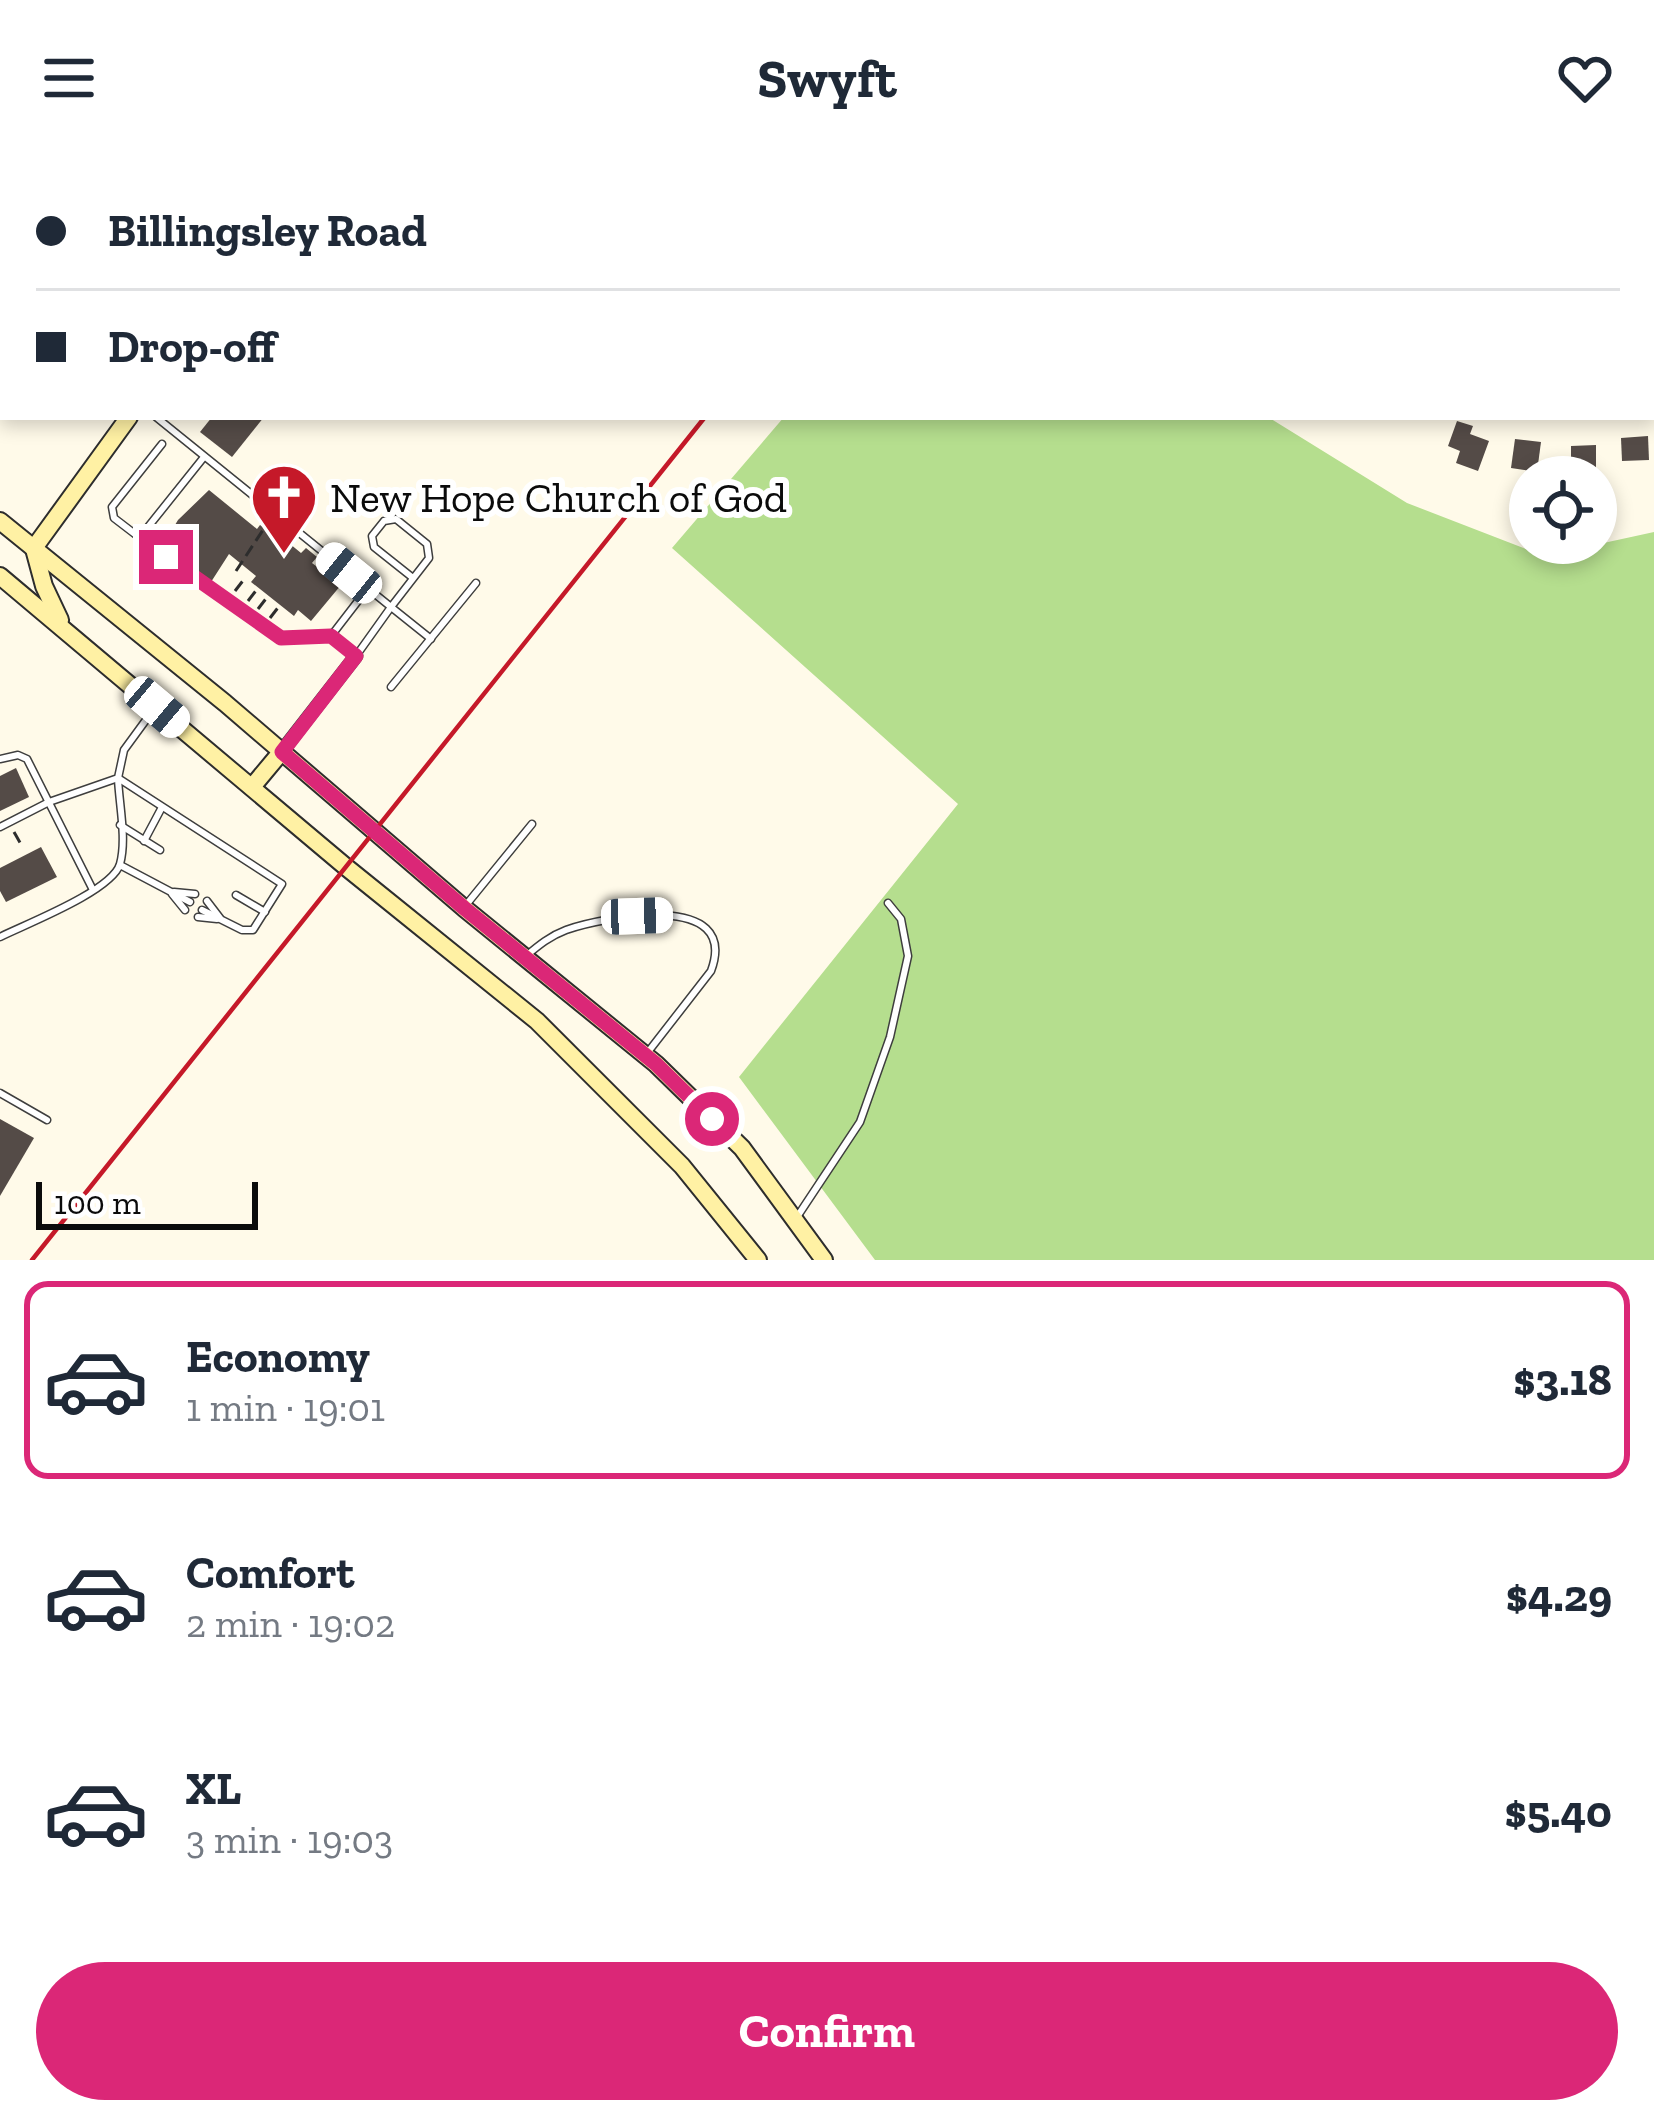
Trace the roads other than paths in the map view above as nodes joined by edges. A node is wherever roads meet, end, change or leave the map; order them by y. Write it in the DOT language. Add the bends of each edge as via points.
graph roads {
  1 [pos="127,420"];
  2 [pos="160,420"];
  3 [pos="162,444"];
  4 [pos="204,457"];
  5 [pos="0,520"];
  6 [pos="140,537"];
  7 [pos="34,548"];
  8 [pos="0,576"];
  9 [pos="413,578"];
  10 [pos="476,584"];
  11 [pos="368,588"];
  12 [pos="391,607"];
  13 [pos="68,634"];
  14 [pos="331,636"];
  15 [pos="431,639"];
  16 [pos="356,656"];
  17 [pos="391,687"];
  18 [pos="157,707"];
  19 [pos="282,752"];
  20 [pos="0,759"];
  21 [pos="118,778"];
  22 [pos="252,787"];
  23 [pos="49,802"];
  24 [pos="161,809"];
  25 [pos="532,824"];
  26 [pos="4,825"];
  27 [pos="120,825"];
  28 [pos="144,841"];
  29 [pos="160,850"];
  30 [pos="120,865"];
  31 [pos="93,890"];
  32 [pos="170,892"];
  33 [pos="236,895"];
  34 [pos="888,903"];
  35 [pos="464,908"];
  36 [pos="265,912"];
  37 [pos="220,919"];
  38 [pos="0,937"];
  39 [pos="525,957"];
  40 [pos="646,1055"];
  41 [pos="0,1093"];
  42 [pos="47,1120"];
  43 [pos="795,1220"];
  44 [pos="758,1260"];
  45 [pos="824,1260"];
  1 -- 7 [label="main road"];
  2 -- 4 [label="lane"];
  3 -- 6 [label="lane" via="112,507 114,518"];
  4 -- 6 [label="lane"];
  4 -- 11 [label="lane"];
  5 -- 7 [label="main road"];
  6 -- 14 [label="lane" via="287,641"];
  7 -- 13 [label="main road"];
  7 -- 19 [label="main road"];
  8 -- 13 [label="main road"];
  9 -- 9 [label="lane" via="374,547 372,536 385,521 396,519 428,544 429,558"];
  9 -- 12 [label="lane"];
  10 -- 15 [label="lane"];
  11 -- 12 [label="lane"];
  11 -- 14 [label="lane"];
  12 -- 15 [label="lane"];
  12 -- 16 [label="lane"];
  13 -- 18 [label="main road"];
  14 -- 16 [label="lane"];
  15 -- 17 [label="lane"];
  16 -- 19 [label="street"];
  18 -- 21 [label="lane" via="124,750"];
  18 -- 22 [label="main road"];
  19 -- 22 [label="main road"];
  19 -- 35 [label="main road"];
  20 -- 23 [label="lane" via="27,758"];
  21 -- 23 [label="lane"];
  21 -- 24 [label="lane"];
  21 -- 27 [label="lane"];
  22 -- 44 [label="main road" via="537,1021 682,1166"];
  23 -- 26 [label="lane"];
  23 -- 31 [label="lane"];
  24 -- 28 [label="lane"];
  24 -- 36 [label="lane" via="282,884"];
  25 -- 35 [label="lane"];
  27 -- 28 [label="lane"];
  27 -- 30 [label="lane"];
  28 -- 29 [label="lane"];
  30 -- 31 [label="lane"];
  30 -- 32 [label="lane"];
  31 -- 38 [label="lane"];
  32 -- 32 [label="lane" via="190,902"];
  33 -- 36 [label="lane"];
  34 -- 43 [label="lane" via="901,919 908,956 890,1037 860,1122"];
  35 -- 39 [label="main road"];
  36 -- 37 [label="lane" via="253,930"];
  37 -- 37 [label="lane" via="203,909"];
  39 -- 40 [label="main road"];
  39 -- 40 [label="lane" via="544,940 591,923 679,914 697,922 716,958"];
  40 -- 43 [label="main road" via="742,1148"];
  41 -- 42 [label="lane"];
  43 -- 45 [label="main road"];
}
